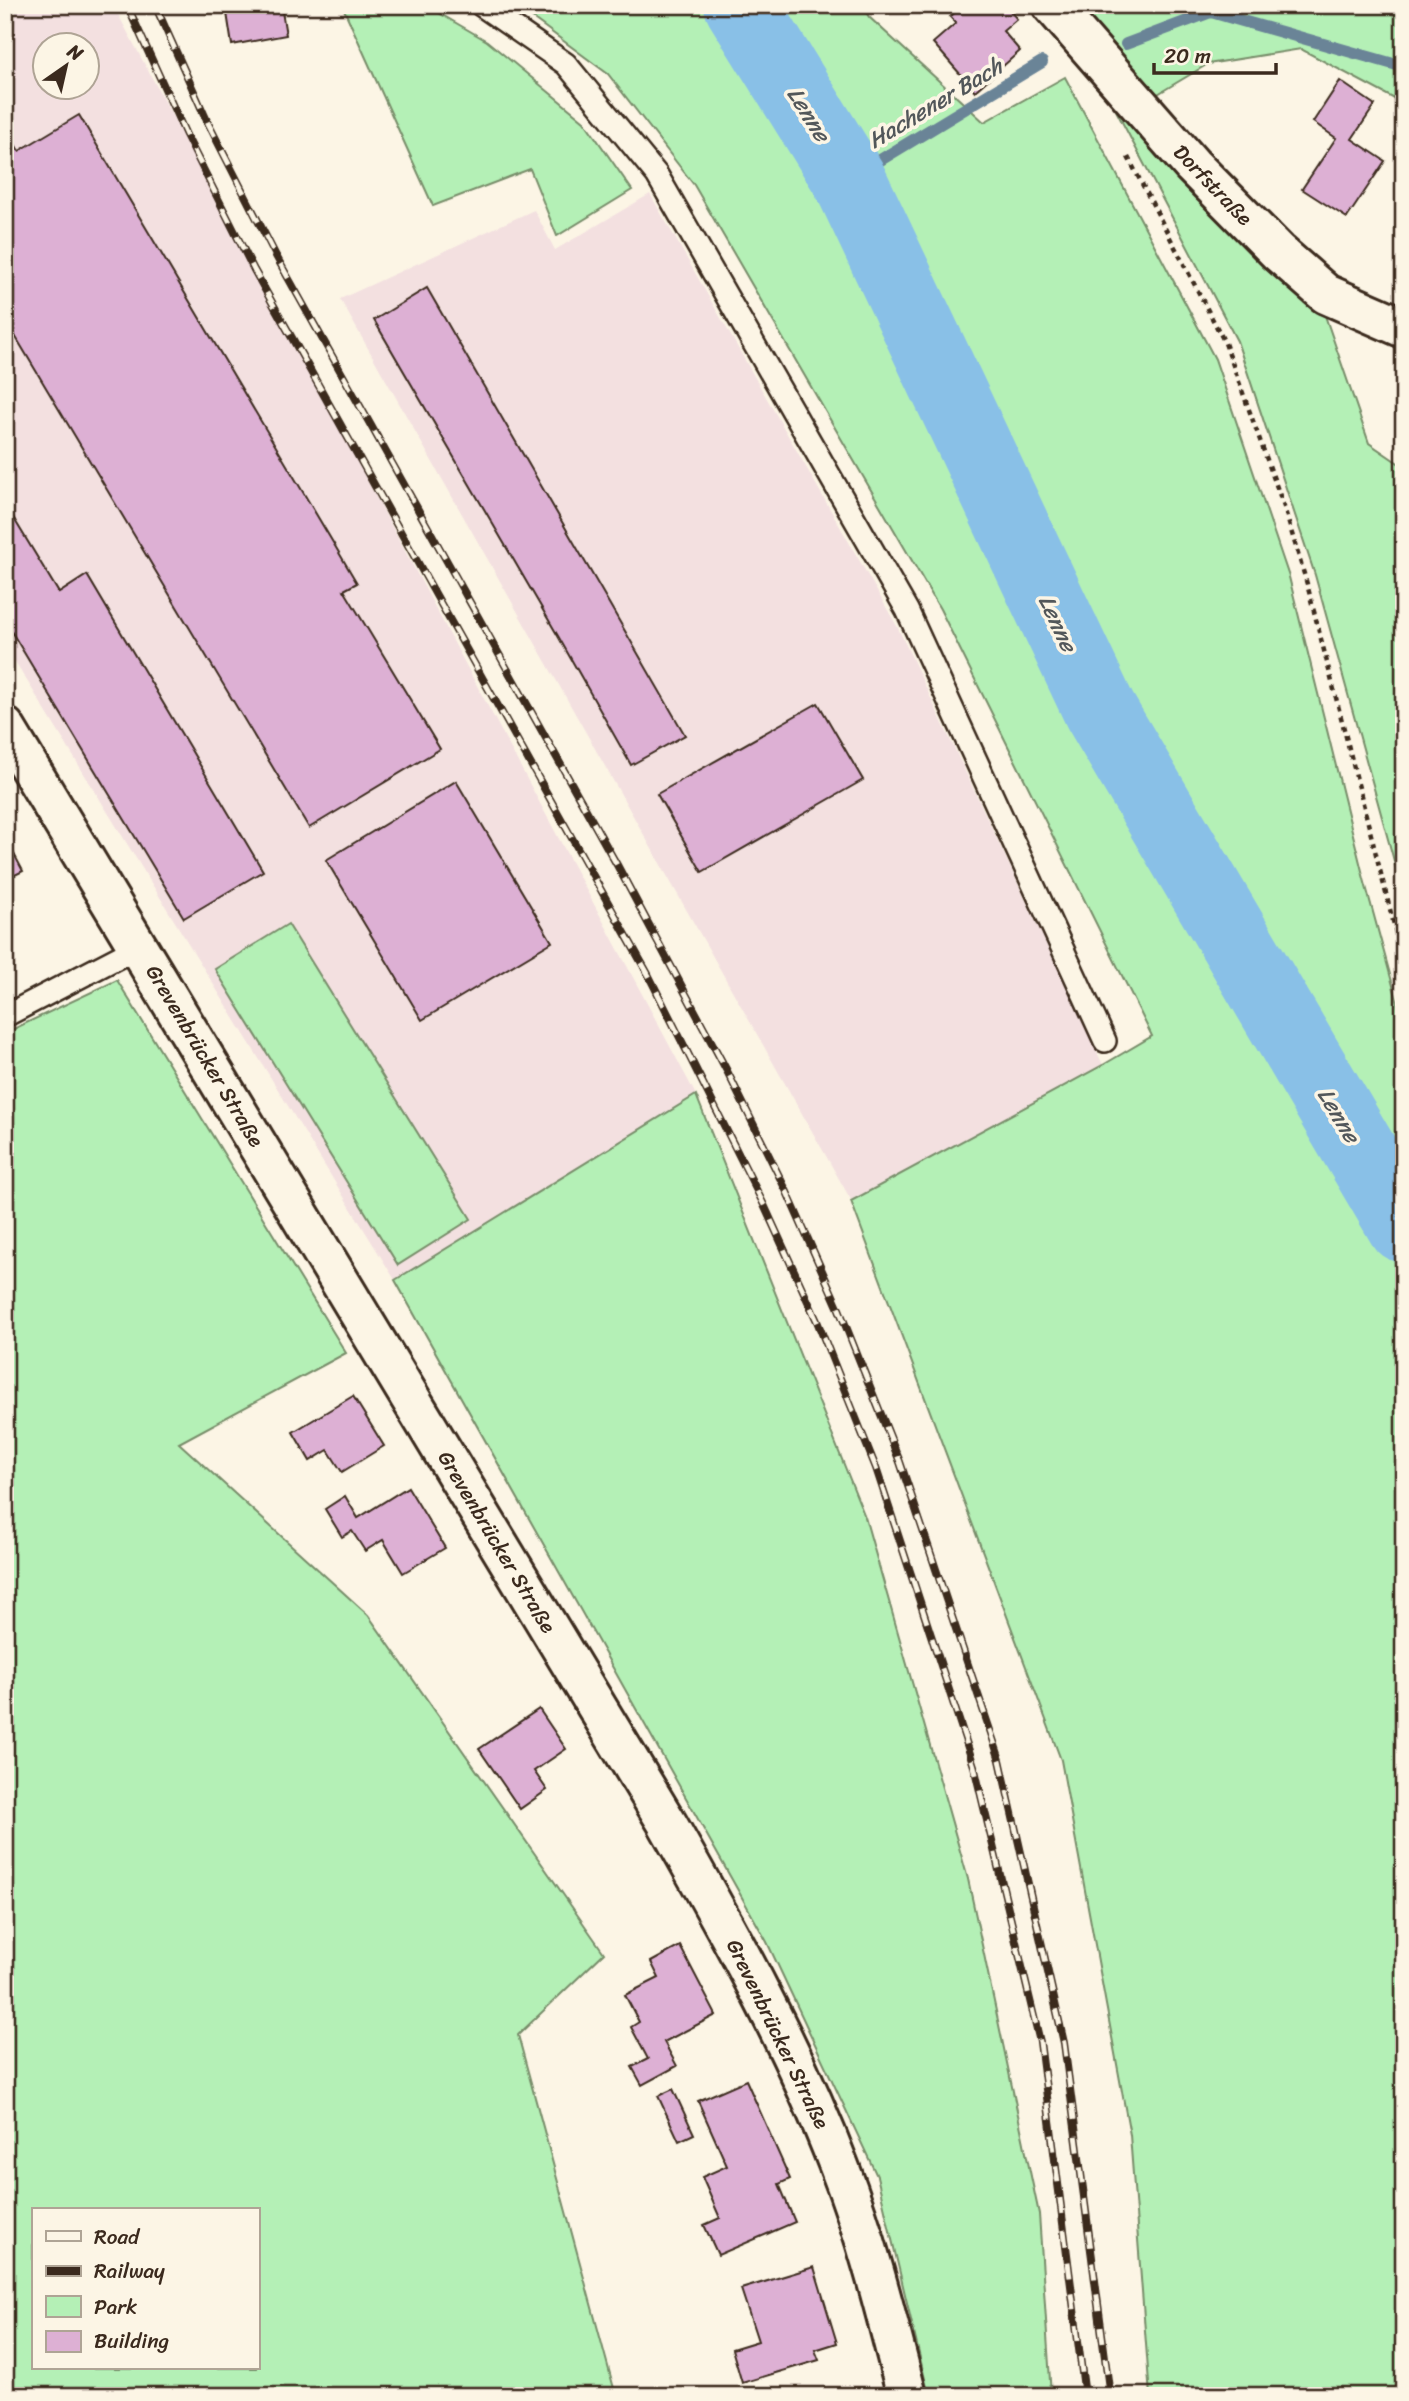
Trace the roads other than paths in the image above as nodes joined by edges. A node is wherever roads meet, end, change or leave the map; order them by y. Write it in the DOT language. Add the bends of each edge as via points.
graph roads {
  1 [pos="481,5"];
  2 [pos="1052,5"];
  3 [pos="1404,328"];
  4 [pos="5,727"];
  5 [pos="138,947"];
  6 [pos="5,1016"];
  7 [pos="1105,1041"];
  8 [pos="907,2396"];
  1 -- 7 [label="lane" via="566,64 657,175 907,610"];
  2 -- 3 [label="main road, Dorfstraße" via="1192,165 1278,253 1325,295"];
  4 -- 5 [label="main road, Grevenbrücker Straße"];
  5 -- 6 [label="lane"];
  5 -- 8 [label="main road, Grevenbrücker Straße" via="735,1942 839,2166 876,2276"];
}
